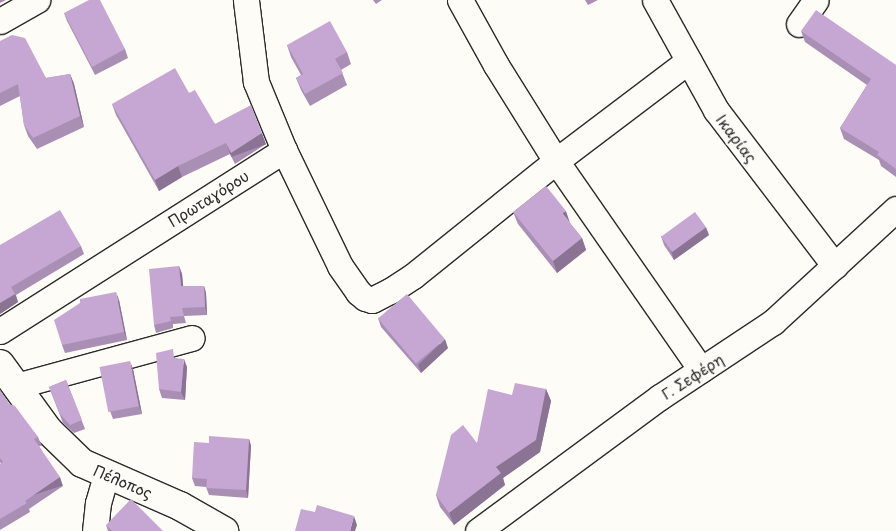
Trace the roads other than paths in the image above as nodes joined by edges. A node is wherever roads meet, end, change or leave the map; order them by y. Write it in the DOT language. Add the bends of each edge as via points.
graph roads {
  1 [pos="37,0"];
  2 [pos="246,0"];
  3 [pos="460,0"];
  4 [pos="655,0"];
  5 [pos="816,0"];
  6 [pos="0,21"];
  7 [pos="799,24"];
  8 [pos="688,61"];
  9 [pos="284,150"];
  10 [pos="556,161"];
  11 [pos="896,209"];
  12 [pos="835,266"];
  13 [pos="0,330"];
  14 [pos="192,338"];
  15 [pos="0,364"];
  16 [pos="701,370"];
  17 [pos="16,386"];
  18 [pos="106,476"];
  19 [pos="95,531"];
  20 [pos="224,531"];
  21 [pos="478,531"];
  1 -- 6 [label="street"];
  2 -- 9 [label="street" via="256,82"];
  3 -- 10 [label="street"];
  4 -- 8 [label="street, Ικαρίας"];
  5 -- 7 [label="street"];
  8 -- 10 [label="street"];
  8 -- 12 [label="street, Ικαρίας" via="716,110"];
  9 -- 10 [label="street" via="340,266 358,292 370,300 413,276"];
  9 -- 13 [label="street, Πρωταγόρου"];
  10 -- 16 [label="street"];
  11 -- 12 [label="street, Γ. Σεφέρη"];
  12 -- 16 [label="street, Γ. Σεφέρη" via="774,322"];
  14 -- 17 [label="street"];
  15 -- 17 [label="street, Πέλοπος"];
  16 -- 21 [label="street, Γ. Σεφέρη" via="623,423"];
  17 -- 18 [label="street, Πέλοπος" via="68,452"];
  18 -- 19 [label="street" via="98,503"];
  18 -- 20 [label="street, Πέλοπος" via="180,506"];
}
